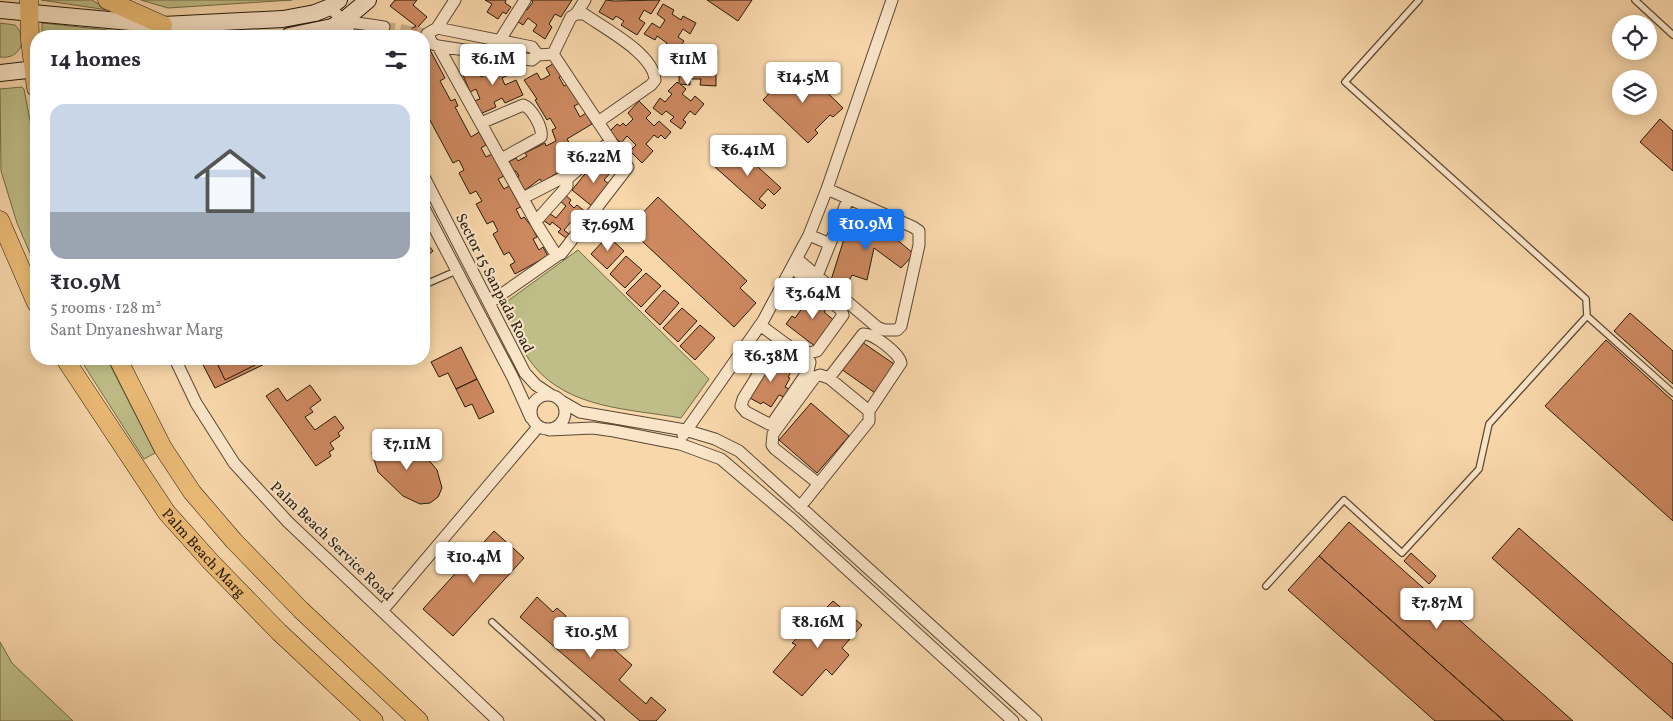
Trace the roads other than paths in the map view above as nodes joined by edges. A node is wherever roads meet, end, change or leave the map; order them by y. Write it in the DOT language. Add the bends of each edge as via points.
graph roads {
  1 [pos="107,0"];
  2 [pos="368,0"];
  3 [pos="455,0"];
  4 [pos="525,0"];
  5 [pos="585,0"];
  6 [pos="892,0"];
  7 [pos="1419,0"];
  8 [pos="1635,0"];
  9 [pos="332,2"];
  10 [pos="29,6"];
  11 [pos="0,10"];
  12 [pos="576,14"];
  13 [pos="163,25"];
  14 [pos="384,27"];
  15 [pos="338,28"];
  16 [pos="437,28"];
  17 [pos="31,30"];
  18 [pos="430,32"];
  19 [pos="1673,35"];
  20 [pos="430,39"];
  21 [pos="500,40"];
  22 [pos="438,46"];
  23 [pos="553,54"];
  24 [pos="538,55"];
  25 [pos="30,70"];
  26 [pos="0,73"];
  27 [pos="598,122"];
  28 [pos="481,123"];
  29 [pos="611,141"];
  30 [pos="501,159"];
  31 [pos="567,179"];
  32 [pos="430,189"];
  33 [pos="827,189"];
  34 [pos="523,198"];
  35 [pos="848,199"];
  36 [pos="0,220"];
  37 [pos="430,220"];
  38 [pos="536,221"];
  39 [pos="809,235"];
  40 [pos="830,244"];
  41 [pos="558,254"];
  42 [pos="795,264"];
  43 [pos="456,271"];
  44 [pos="817,276"];
  45 [pos="430,282"];
  46 [pos="30,289"];
  47 [pos="489,303"];
  48 [pos="1587,316"];
  49 [pos="762,323"];
  50 [pos="774,349"];
  51 [pos="69,365"];
  52 [pos="121,365"];
  53 [pos="178,365"];
  54 [pos="829,378"];
  55 [pos="1673,393"];
  56 [pos="556,398"];
  57 [pos="869,411"];
  58 [pos="539,425"];
  59 [pos="685,430"];
  60 [pos="680,444"];
  61 [pos="819,484"];
  62 [pos="800,507"];
  63 [pos="1266,586"];
  64 [pos="382,611"];
  65 [pos="492,622"];
  66 [pos="374,721"];
  67 [pos="419,721"];
  68 [pos="498,721"];
  69 [pos="601,721"];
  70 [pos="1013,721"];
  71 [pos="1036,721"];
  1 -- 13 [label="main road"];
  2 -- 15 [label="main road"];
  3 -- 16 [label="street"];
  4 -- 21 [label="street"];
  5 -- 12 [label="street"];
  6 -- 33 [label="street"];
  7 -- 48 [label="lane" via="1345,82 1586,299"];
  8 -- 19 [label="lane"];
  9 -- 13 [label="main road" via="315,12 283,19"];
  9 -- 15 [label="street"];
  10 -- 11 [label="main road"];
  10 -- 13 [label="main road"];
  10 -- 17 [label="main road"];
  12 -- 23 [label="street" via="567,23"];
  12 -- 27 [label="street" via="584,14 632,47 651,64 655,74 651,84"];
  14 -- 15 [label="street"];
  16 -- 18 [label="street"];
  16 -- 21 [label="street"];
  20 -- 22 [label="street"];
  21 -- 24 [label="street" via="532,47"];
  22 -- 24 [label="street" via="532,60"];
  22 -- 28 [label="street"];
  23 -- 24 [label="street"];
  23 -- 27 [label="street"];
  25 -- 26 [label="main road"];
  27 -- 29 [label="street"];
  28 -- 30 [label="street"];
  28 -- 30 [label="street" via="523,105 528,107 541,130 541,137"];
  29 -- 31 [label="street"];
  29 -- 41 [label="street" via="627,163 626,172"];
  30 -- 34 [label="street"];
  31 -- 34 [label="street" via="560,179"];
  31 -- 38 [label="street" via="567,186"];
  32 -- 47 [label="street, Sector 15 Sanpada Road"];
  33 -- 35 [label="street"];
  33 -- 39 [label="street"];
  34 -- 38 [label="street"];
  35 -- 40 [label="street"];
  35 -- 44 [label="street" via="919,232 900,326 891,332 877,327"];
  36 -- 46 [label="main road"];
  37 -- 43 [label="street, Sector 15 Sanpada Road"];
  38 -- 41 [label="street"];
  39 -- 40 [label="street"];
  39 -- 42 [label="street"];
  40 -- 44 [label="street"];
  41 -- 47 [label="street"];
  42 -- 44 [label="street"];
  42 -- 49 [label="street"];
  42 -- 49 [label="street" via="843,315 813,353 806,353"];
  43 -- 45 [label="lane"];
  43 -- 58 [label="street, Sector 15 Sanpada Road"];
  47 -- 56 [label="street, Sector 15 Sanpada Road" via="525,372 536,385"];
  48 -- 55 [label="lane"];
  48 -- 63 [label="lane" via="1488,424 1479,469 1402,553 1344,500"];
  49 -- 50 [label="street" via="810,362 808,371 769,424 741,406"];
  49 -- 59 [label="street"];
  51 -- 66 [label="main road, Palm Beach Marg" via="167,512 280,632"];
  52 -- 67 [label="main road, Palm Beach Marg" via="163,448 192,492 301,610"];
  53 -- 64 [label="street, Palm Beach Service Road" via="196,403 234,463 288,522"];
  54 -- 57 [label="street"];
  54 -- 57 [label="street" via="863,334 870,335 898,355 901,363"];
  54 -- 61 [label="street" via="815,377 773,434 772,440 775,449"];
  56 -- 58 [label="street" via="545,395 534,401 530,412"];
  56 -- 58 [label="street" via="564,405 565,416 559,426"];
  56 -- 59 [label="street, Sector 15 Sanpada Road" via="580,412"];
  57 -- 61 [label="street" via="870,421"];
  58 -- 60 [label="street" via="600,429"];
  58 -- 64 [label="street"];
  59 -- 60 [label="street"];
  59 -- 62 [label="street, Sector 15 Sanpada Road" via="740,451"];
  60 -- 70 [label="street" via="708,453 739,472"];
  61 -- 62 [label="street"];
  62 -- 71 [label="street, Sector 15 Sanpada Road"];
  64 -- 68 [label="street, Palm Beach Service Road"];
  65 -- 69 [label="lane"];
}
